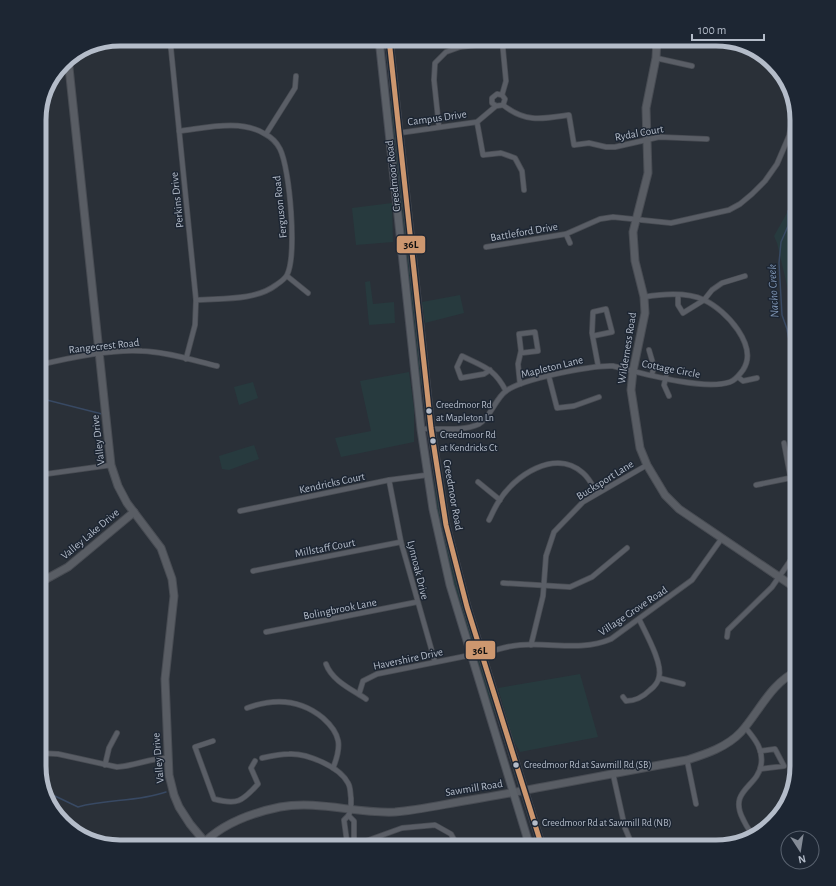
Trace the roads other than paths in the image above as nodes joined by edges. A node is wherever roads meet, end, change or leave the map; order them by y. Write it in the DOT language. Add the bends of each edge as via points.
graph roads {
  1 [pos="171,46"];
  2 [pos="380,46"];
  3 [pos="390,46"];
  4 [pos="466,46"];
  5 [pos="503,46"];
  6 [pos="657,46"];
  7 [pos="656,58"];
  8 [pos="692,66"];
  9 [pos="69,67"];
  10 [pos="296,76"];
  11 [pos="502,95"];
  12 [pos="503,105"];
  13 [pos="496,106"];
  14 [pos="477,122"];
  15 [pos="439,127"];
  16 [pos="179,131"];
  17 [pos="790,131"];
  18 [pos="399,133"];
  19 [pos="266,134"];
  20 [pos="648,139"];
  21 [pos="707,139"];
  22 [pos="524,190"];
  23 [pos="635,219"];
  24 [pos="566,234"];
  25 [pos="570,243"];
  26 [pos="486,247"];
  27 [pos="287,276"];
  28 [pos="745,276"];
  29 [pos="308,293"];
  30 [pos="678,295"];
  31 [pos="644,297"];
  32 [pos="196,300"];
  33 [pos="704,300"];
  34 [pos="593,336"];
  35 [pos="649,350"];
  36 [pos="521,353"];
  37 [pos="100,354"];
  38 [pos="186,359"];
  39 [pos="46,364"];
  40 [pos="598,365"];
  41 [pos="217,366"];
  42 [pos="490,370"];
  43 [pos="633,371"];
  44 [pos="652,374"];
  45 [pos="549,377"];
  46 [pos="666,377"];
  47 [pos="738,377"];
  48 [pos="757,378"];
  49 [pos="520,384"];
  50 [pos="506,391"];
  51 [pos="669,396"];
  52 [pos="599,398"];
  53 [pos="431,428"];
  54 [pos="421,429"];
  55 [pos="784,442"];
  56 [pos="111,465"];
  57 [pos="647,465"];
  58 [pos="46,474"];
  59 [pos="427,475"];
  60 [pos="790,478"];
  61 [pos="389,480"];
  62 [pos="478,482"];
  63 [pos="756,485"];
  64 [pos="597,493"];
  65 [pos="500,500"];
  66 [pos="240,511"];
  67 [pos="134,512"];
  68 [pos="489,520"];
  69 [pos="722,538"];
  70 [pos="401,542"];
  71 [pos="627,548"];
  72 [pos="790,561"];
  73 [pos="253,571"];
  74 [pos="779,577"];
  75 [pos="46,579"];
  76 [pos="503,583"];
  77 [pos="790,584"];
  78 [pos="545,585"];
  79 [pos="417,602"];
  80 [pos="639,619"];
  81 [pos="266,632"];
  82 [pos="726,636"];
  83 [pos="531,645"];
  84 [pos="481,654"];
  85 [pos="471,655"];
  86 [pos="435,662"];
  87 [pos="326,664"];
  88 [pos="790,676"];
  89 [pos="659,678"];
  90 [pos="683,684"];
  91 [pos="358,694"];
  92 [pos="623,697"];
  93 [pos="366,699"];
  94 [pos="247,708"];
  95 [pos="745,727"];
  96 [pos="116,733"];
  97 [pos="213,741"];
  98 [pos="760,751"];
  99 [pos="46,753"];
  100 [pos="168,758"];
  101 [pos="262,758"];
  102 [pos="687,760"];
  103 [pos="255,761"];
  104 [pos="105,765"];
  105 [pos="334,768"];
  106 [pos="760,769"];
  107 [pos="613,774"];
  108 [pos="524,791"];
  109 [pos="513,793"];
  110 [pos="696,804"];
  111 [pos="350,813"];
  112 [pos="750,831"];
  113 [pos="200,840"];
  114 [pos="208,840"];
  115 [pos="347,840"];
  116 [pos="354,840"];
  117 [pos="364,840"];
  118 [pos="454,840"];
  119 [pos="528,840"];
  120 [pos="540,840"];
  121 [pos="630,840"];
  1 -- 16 [label="street, Perkins Drive"];
  2 -- 54 [label="main road, Creedmoor Road"];
  3 -- 18 [label="main road, Creedmoor Road"];
  4 -- 15 [label="street" via="446,52 435,63 434,80"];
  5 -- 11 [label="street, Campus Drive" via="506,81"];
  6 -- 7 [label="street, Wilderness Road"];
  7 -- 8 [label="street"];
  7 -- 20 [label="street, Wilderness Road" via="646,108"];
  9 -- 37 [label="street, Valley Drive"];
  10 -- 19 [label="street" via="294,88"];
  11 -- 12 [label="street, Campus Drive" via="505,99"];
  11 -- 13 [label="street, Campus Drive" via="497,94 492,98 492,103"];
  12 -- 13 [label="street"];
  12 -- 20 [label="street, Rydal Court" via="529,119 568,115 574,145 589,143 615,147"];
  13 -- 14 [label="street, Campus Drive"];
  14 -- 15 [label="street, Campus Drive"];
  14 -- 22 [label="street" via="484,156 501,153 516,158 522,171"];
  15 -- 18 [label="street, Campus Drive"];
  16 -- 19 [label="street, Ferguson Road" via="246,126"];
  16 -- 32 [label="street, Perkins Drive"];
  17 -- 23 [label="street, Battleford Drive" via="777,164 765,181 740,204 716,214 671,223"];
  18 -- 53 [label="main road, Creedmoor Road"];
  19 -- 27 [label="street, Ferguson Road" via="280,149 284,162 293,250"];
  20 -- 21 [label="street, Rydal Court" via="674,136"];
  20 -- 23 [label="street, Wilderness Road" via="648,173"];
  23 -- 24 [label="street, Battleford Drive" via="600,219"];
  23 -- 31 [label="street, Wilderness Road" via="633,245"];
  24 -- 25 [label="street, Battleford Drive"];
  24 -- 26 [label="street, Battleford Drive"];
  27 -- 29 [label="street"];
  27 -- 32 [label="street" via="264,292"];
  28 -- 33 [label="street" via="722,282"];
  30 -- 31 [label="street"];
  30 -- 33 [label="street"];
  30 -- 33 [label="street" via="678,305 684,313"];
  31 -- 43 [label="street, Wilderness Road" via="645,313"];
  32 -- 38 [label="street, Perkins Drive" via="195,325"];
  33 -- 47 [label="street" via="724,316 746,342 746,365"];
  34 -- 34 [label="street" via="593,312 606,309 612,332"];
  34 -- 40 [label="street"];
  35 -- 44 [label="street" via="654,366"];
  36 -- 36 [label="street" via="519,334 535,332 538,351"];
  36 -- 49 [label="street" via="518,364"];
  37 -- 38 [label="street, Rangecrest Road" via="141,351 170,354"];
  37 -- 39 [label="street, Rangecrest Road"];
  37 -- 56 [label="street, Valley Drive"];
  38 -- 41 [label="street, Rangecrest Road"];
  40 -- 43 [label="street, Mapleton Lane"];
  40 -- 45 [label="street, Mapleton Lane"];
  42 -- 42 [label="street" via="462,356 457,367 461,378 484,374"];
  42 -- 50 [label="street" via="498,377"];
  43 -- 44 [label="street, Cottage Circle"];
  43 -- 57 [label="street, Wilderness Road" via="631,390 635,425"];
  44 -- 46 [label="street, Cottage Circle"];
  45 -- 49 [label="street, Mapleton Lane"];
  45 -- 52 [label="street" via="556,408 574,406"];
  46 -- 47 [label="street, Cottage Circle" via="707,385 729,382"];
  46 -- 51 [label="street" via="664,385"];
  47 -- 48 [label="street" via="743,381"];
  49 -- 50 [label="street, Mapleton Lane"];
  50 -- 53 [label="street, Mapleton Lane" via="479,423 465,428"];
  53 -- 54 [label="street, Mapleton Lane"];
  53 -- 84 [label="main road, Creedmoor Road" via="449,538"];
  54 -- 59 [label="main road, Creedmoor Road"];
  55 -- 60 [label="street"];
  56 -- 58 [label="street"];
  56 -- 67 [label="street, Valley Drive" via="118,486"];
  57 -- 64 [label="street, Bucksport Lane"];
  57 -- 69 [label="street, Wilderness Road" via="665,495 679,509"];
  59 -- 61 [label="street, Kendricks Court"];
  59 -- 85 [label="main road, Creedmoor Road" via="441,549"];
  60 -- 63 [label="street"];
  61 -- 66 [label="street, Kendricks Court"];
  61 -- 70 [label="street, Lynnoak Drive"];
  62 -- 65 [label="street"];
  64 -- 65 [label="street" via="583,473 571,465 558,464 527,472"];
  64 -- 78 [label="street, Bucksport Lane" via="573,511 554,532 546,556"];
  65 -- 68 [label="street"];
  67 -- 75 [label="street, Valley Lake Drive" via="68,567"];
  67 -- 100 [label="street, Valley Drive" via="161,548 172,579 174,596 165,679"];
  69 -- 74 [label="street, Wilderness Road"];
  69 -- 80 [label="street, Village Grove Road" via="692,580"];
  70 -- 73 [label="street, Millstaff Court"];
  70 -- 79 [label="street, Lynnoak Drive"];
  71 -- 78 [label="street" via="582,583 570,587"];
  72 -- 74 [label="street"];
  74 -- 77 [label="street, Wilderness Road"];
  74 -- 82 [label="street" via="728,630"];
  76 -- 78 [label="street"];
  78 -- 83 [label="street, Bucksport Lane"];
  79 -- 81 [label="street, Bolingbrook Lane"];
  79 -- 86 [label="street, Lynnoak Drive"];
  80 -- 83 [label="street, Village Grove Road" via="611,639 599,644 582,647"];
  80 -- 89 [label="street" via="656,657"];
  83 -- 84 [label="street, Village Grove Road" via="504,647"];
  84 -- 108 [label="main road, Creedmoor Road"];
  85 -- 86 [label="street, Havershire Drive"];
  85 -- 109 [label="main road, Creedmoor Road"];
  86 -- 91 [label="street, Havershire Drive" via="368,677"];
  87 -- 91 [label="street" via="336,679"];
  88 -- 95 [label="street, Sawmill Road" via="776,686"];
  89 -- 90 [label="street"];
  89 -- 92 [label="street" via="654,687 638,699 626,701"];
  91 -- 93 [label="street"];
  94 -- 105 [label="street" via="287,701 311,709 336,732 339,748"];
  95 -- 98 [label="street" via="760,746"];
  95 -- 102 [label="street, Sawmill Road" via="727,743 709,753"];
  96 -- 104 [label="street"];
  97 -- 103 [label="street" via="195,747 214,799 233,803 242,800 258,784 251,768"];
  98 -- 106 [label="street"];
  98 -- 106 [label="street" via="774,749 784,766"];
  99 -- 104 [label="street"];
  100 -- 104 [label="street" via="147,760 126,767"];
  100 -- 113 [label="street, Valley Drive" via="174,795 185,818"];
  101 -- 105 [label="street" via="291,754"];
  102 -- 107 [label="street, Sawmill Road"];
  102 -- 110 [label="street"];
  105 -- 111 [label="street" via="348,782"];
  106 -- 112 [label="street" via="744,790 739,802"];
  107 -- 108 [label="street, Sawmill Road"];
  107 -- 121 [label="street"];
  108 -- 109 [label="street, Sawmill Road"];
  108 -- 120 [label="main road, Creedmoor Road"];
  109 -- 111 [label="street, Sawmill Road" via="395,812"];
  109 -- 119 [label="main road, Creedmoor Road"];
  111 -- 114 [label="street, Sawmill Road" via="299,806 269,810 225,827"];
  111 -- 115 [label="street" via="344,820"];
  111 -- 116 [label="street" via="354,821"];
  117 -- 118 [label="street" via="402,828 435,825 451,834"];
}
